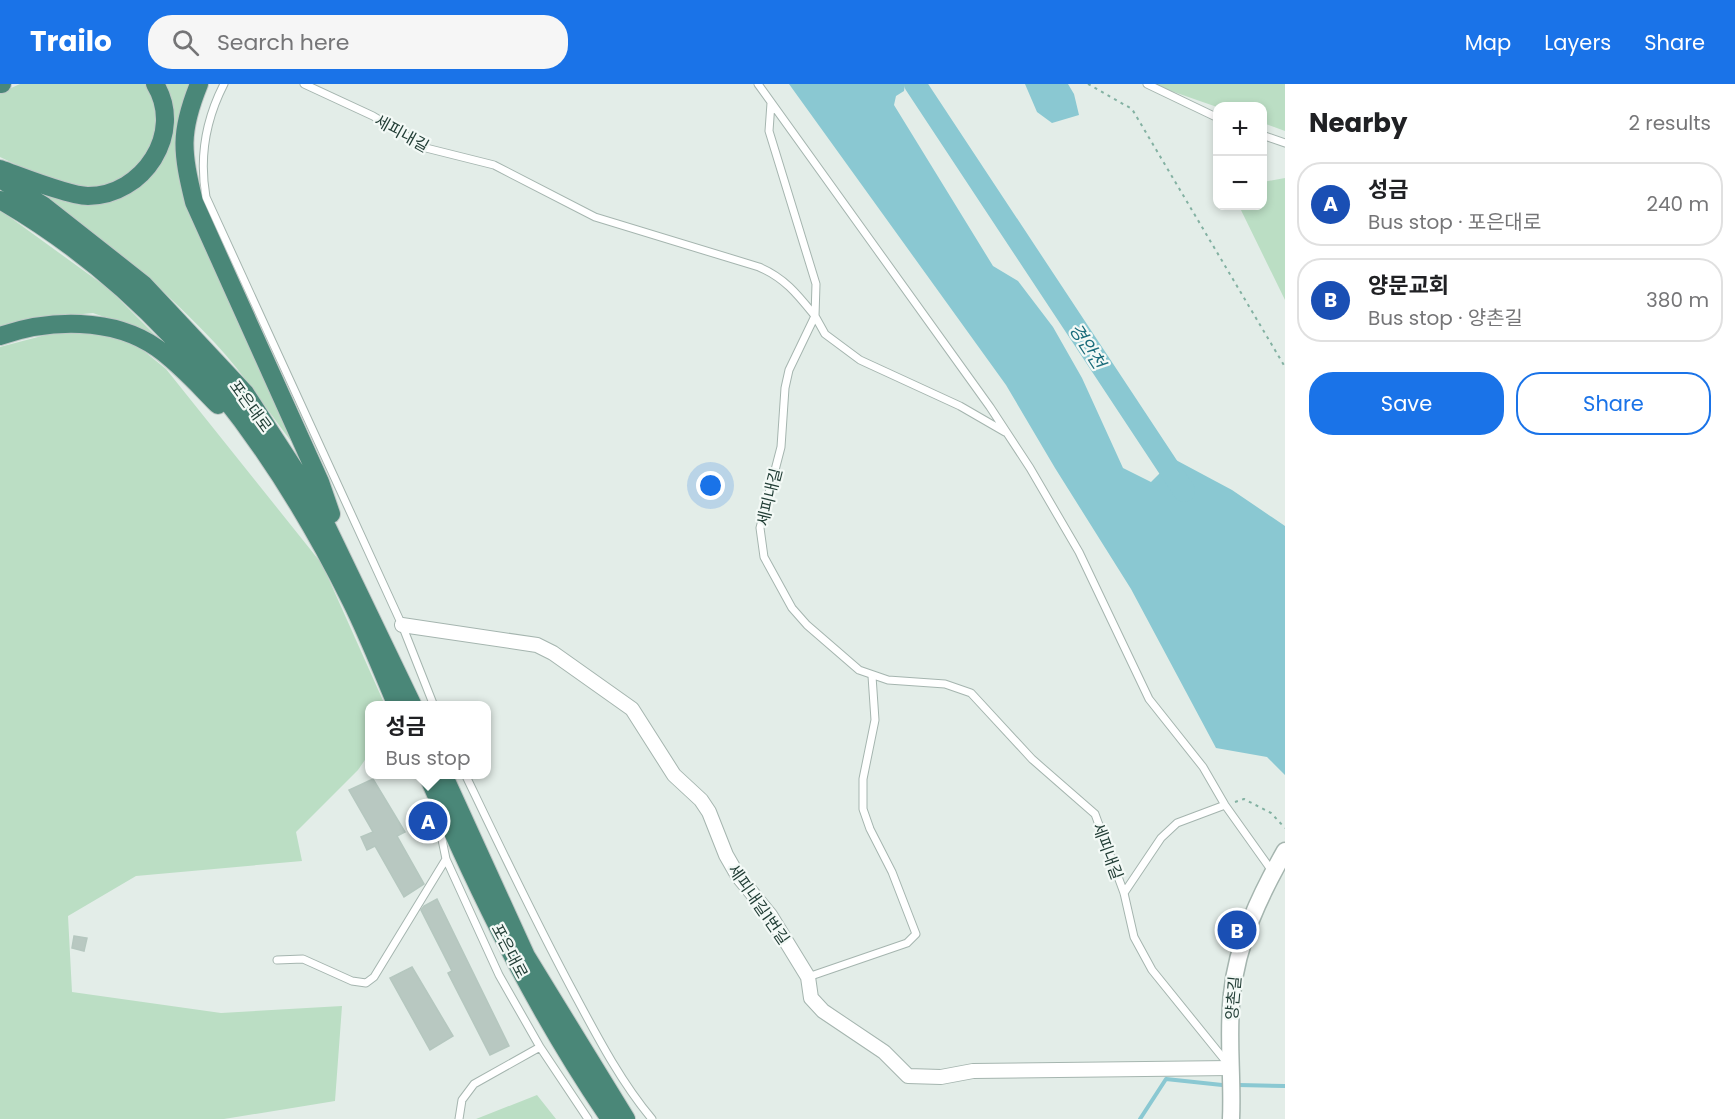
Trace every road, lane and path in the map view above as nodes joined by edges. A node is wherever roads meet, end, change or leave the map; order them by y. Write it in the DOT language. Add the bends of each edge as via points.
graph roads {
  1 [pos="155,84"];
  2 [pos="199,84"];
  3 [pos="224,84"];
  4 [pos="304,84"];
  5 [pos="758,84"];
  6 [pos="1088,84"];
  7 [pos="1147,84"];
  8 [pos="771,103"];
  9 [pos="1213,116"];
  10 [pos="1267,136"];
  11 [pos="1285,143"];
  12 [pos="0,169"];
  13 [pos="0,179"];
  14 [pos="0,200"];
  15 [pos="815,316"];
  16 [pos="0,336"];
  17 [pos="1285,367"];
  18 [pos="1007,433"];
  19 [pos="255,441"];
  20 [pos="359,592"];
  21 [pos="402,625"];
  22 [pos="872,676"];
  23 [pos="395,701"];
  24 [pos="411,701"];
  25 [pos="433,701"];
  26 [pos="434,779"];
  27 [pos="434,779"];
  28 [pos="435,779"];
  29 [pos="467,779"];
  30 [pos="1225,806"];
  31 [pos="1285,828"];
  32 [pos="1285,851"];
  33 [pos="446,859"];
  34 [pos="1273,872"];
  35 [pos="1124,893"];
  36 [pos="277,960"];
  37 [pos="808,977"];
  38 [pos="540,1047"];
  39 [pos="1231,1068"];
  40 [pos="459,1119"];
  41 [pos="588,1119"];
  42 [pos="610,1119"];
  43 [pos="626,1119"];
  44 [pos="652,1119"];
  45 [pos="1231,1119"];
  1 -- 12 [label="highway" via="165,122 160,150 143,174 119,189 88,196"];
  2 -- 20 [label="highway" via="183,136 194,202 320,482"];
  3 -- 21 [label="lane" via="207,122 202,173 206,197"];
  4 -- 15 [label="lane, 세피내길" via="373,116 426,148 494,165 606,221 768,270 791,286"];
  5 -- 8 [label="lane"];
  6 -- 17 [label="path" via="1132,110"];
  7 -- 9 [label="lane"];
  8 -- 15 [label="lane" via="769,131 816,284"];
  8 -- 18 [label="lane"];
  10 -- 11 [label="lane"];
  13 -- 20 [label="highway, 포은대로" via="45,206 143,284 244,393 313,498"];
  14 -- 19 [label="highway, 포은대로" via="36,220 90,259 135,298 190,356"];
  15 -- 18 [label="lane" via="835,344 860,360 960,406"];
  15 -- 22 [label="lane, 세피내길" via="789,370 781,447 760,528 760,544 792,608 839,654"];
  16 -- 19 [label="highway" via="56,324 121,331 156,347"];
  18 -- 30 [label="lane" via="1079,552 1149,699 1203,767"];
  19 -- 23 [label="highway, 포은대로" via="311,525 352,602"];
  20 -- 24 [label="highway, 포은대로"];
  21 -- 25 [label="lane"];
  21 -- 37 [label="street, 세피내길1번길" via="537,645 632,709 674,775 709,812 738,876 770,915"];
  22 -- 35 [label="lane, 세피내길" via="945,684 971,693 1032,759 1095,814"];
  22 -- 37 [label="lane" via="875,720 863,778 863,810 916,934 907,943"];
  26 -- 33 [label="lane"];
  27 -- 42 [label="highway, 포은대로" via="505,944 538,1005"];
  28 -- 43 [label="highway, 포은대로" via="526,956"];
  29 -- 44 [label="lane" via="539,928 583,1009"];
  30 -- 31 [label="path" via="1244,799 1271,813"];
  30 -- 34 [label="lane"];
  30 -- 35 [label="lane" via="1177,823 1161,838"];
  32 -- 34 [label="street, 양촌길"];
  33 -- 36 [label="lane" via="374,977 366,983 352,981 303,959"];
  33 -- 38 [label="lane" via="499,975"];
  34 -- 39 [label="street, 양촌길" via="1234,975"];
  35 -- 39 [label="lane, 세피내길" via="1134,937 1152,970"];
  37 -- 39 [label="street, 세피내길1번길" via="811,998 823,1011 884,1052 908,1076 941,1077 973,1071"];
  38 -- 40 [label="lane" via="474,1084 462,1100"];
  38 -- 41 [label="lane"];
  39 -- 45 [label="street, 양촌길"];
}
